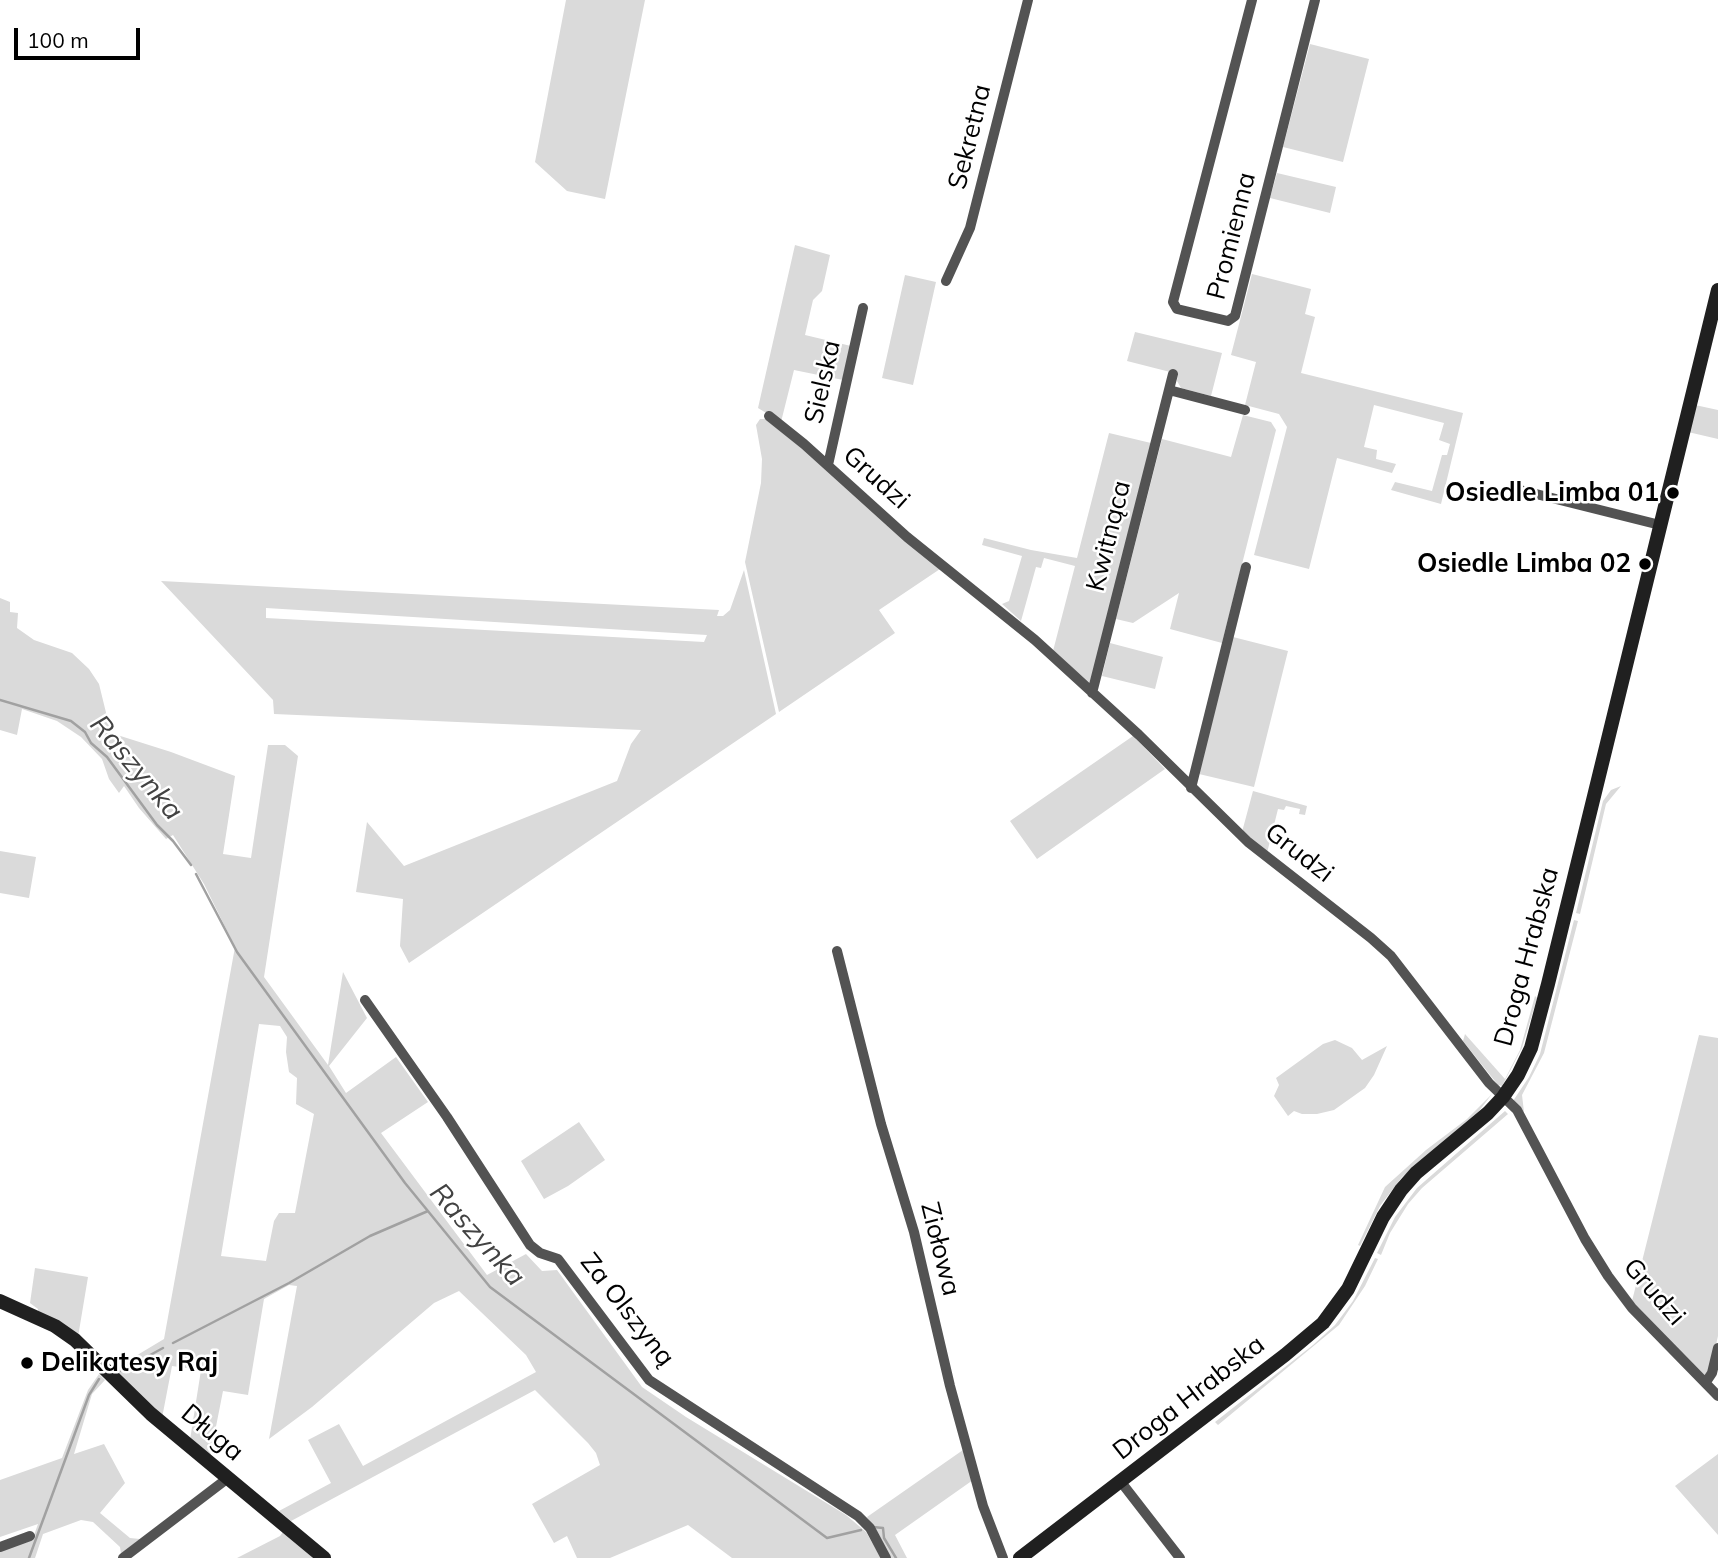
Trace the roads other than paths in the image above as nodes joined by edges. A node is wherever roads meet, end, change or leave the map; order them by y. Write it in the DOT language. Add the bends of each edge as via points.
graph roads {
  1 [pos="1028,0"];
  2 [pos="1252,0"];
  3 [pos="1315,0"];
  4 [pos="946,281"];
  5 [pos="1718,290"];
  6 [pos="863,308"];
  7 [pos="1714,324"];
  8 [pos="1173,374"];
  9 [pos="1169,390"];
  10 [pos="1245,411"];
  11 [pos="769,416"];
  12 [pos="828,465"];
  13 [pos="1516,489"];
  14 [pos="1660,525"];
  15 [pos="1246,567"];
  16 [pos="1093,693"];
  17 [pos="1191,788"];
  18 [pos="837,951"];
  19 [pos="365,1000"];
  20 [pos="1503,1097"];
  21 [pos="0,1301"];
  22 [pos="1718,1348"];
  23 [pos="1706,1382"];
  24 [pos="1718,1396"];
  25 [pos="228,1478"];
  26 [pos="1121,1482"];
  27 [pos="30,1536"];
  28 [pos="0,1547"];
  29 [pos="123,1558"];
  30 [pos="324,1558"];
  31 [pos="886,1558"];
  32 [pos="1003,1558"];
  33 [pos="1020,1558"];
  34 [pos="1180,1558"];
  1 -- 4 [label="street, Sekretna" via="970,228"];
  2 -- 3 [label="street, Promienna" via="1174,302 1177,309 1228,321 1236,316"];
  5 -- 7 [label="street, Droga Hrabska"];
  6 -- 12 [label="street, Sielska"];
  7 -- 14 [label="street, Droga Hrabska"];
  8 -- 9 [label="street, Kwitnąca"];
  9 -- 10 [label="street"];
  9 -- 16 [label="street, Kwitnąca"];
  11 -- 12 [label="street, Grudzi"];
  12 -- 16 [label="street, Grudzi"];
  13 -- 14 [label="street"];
  14 -- 20 [label="street, Droga Hrabska" via="1534,1037 1524,1064"];
  15 -- 17 [label="street"];
  16 -- 17 [label="street, Grudzi"];
  17 -- 20 [label="street, Grudzi" via="1248,842 1391,956"];
  18 -- 32 [label="street, Ziołowa" via="917,1245 950,1386 983,1506"];
  19 -- 31 [label="street, Za Olszyną" via="530,1245 558,1259 649,1380 858,1516"];
  20 -- 23 [label="street, Grudzi" via="1519,1113 1608,1276 1632,1308"];
  20 -- 26 [label="street, Droga Hrabska" via="1401,1190 1348,1289 1323,1323"];
  21 -- 25 [label="street, Długa" via="75,1340 151,1414"];
  22 -- 23 [label="street"];
  23 -- 24 [label="street, Grudzi"];
  25 -- 29 [label="street"];
  25 -- 30 [label="street, Długa"];
  26 -- 33 [label="street, Droga Hrabska"];
  26 -- 34 [label="street"];
  27 -- 28 [label="street"];
}
